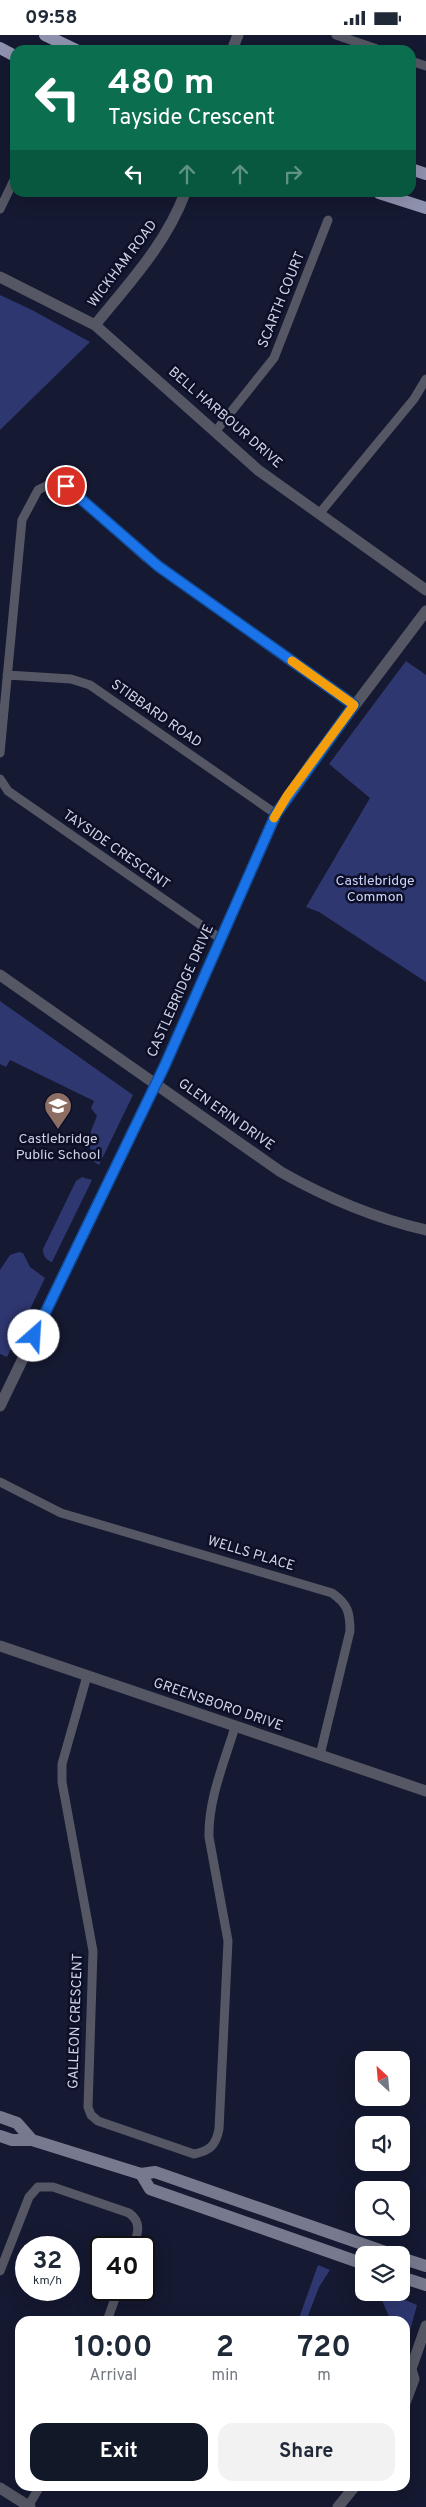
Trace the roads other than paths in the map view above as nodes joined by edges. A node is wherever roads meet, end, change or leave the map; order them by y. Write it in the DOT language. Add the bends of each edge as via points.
graph roads {
  1 [pos="45,35"];
  2 [pos="336,35"];
  3 [pos="66,45"];
  4 [pos="365,45"];
  5 [pos="10,188"];
  6 [pos="183,197"];
  7 [pos="391,197"];
  8 [pos="426,208"];
  9 [pos="0,209"];
  10 [pos="328,220"];
  11 [pos="0,277"];
  12 [pos="95,325"];
  13 [pos="426,379"];
  14 [pos="215,432"];
  15 [pos="319,513"];
  16 [pos="426,590"];
  17 [pos="426,611"];
  18 [pos="7,675"];
  19 [pos="354,705"];
  20 [pos="0,753"];
  21 [pos="0,779"];
  22 [pos="276,814"];
  23 [pos="221,939"];
  24 [pos="0,975"];
  25 [pos="156,1084"];
  26 [pos="426,1230"];
  27 [pos="0,1406"];
  28 [pos="0,1481"];
  29 [pos="0,1646"];
  30 [pos="87,1676"];
  31 [pos="235,1727"];
  32 [pos="320,1755"];
  33 [pos="426,1791"];
  34 [pos="0,2117"];
  35 [pos="0,2136"];
  36 [pos="32,2140"];
  37 [pos="142,2174"];
  38 [pos="138,2236"];
  39 [pos="368,2246"];
  40 [pos="355,2260"];
  41 [pos="410,2261"];
  42 [pos="426,2266"];
  43 [pos="0,2271"];
  44 [pos="410,2280"];
  45 [pos="426,2285"];
  46 [pos="114,2301"];
  47 [pos="109,2316"];
  48 [pos="426,2326"];
  49 [pos="426,2377"];
  50 [pos="414,2379"];
  51 [pos="410,2390"];
  52 [pos="0,2488"];
  53 [pos="37,2491"];
  54 [pos="351,2491"];
  55 [pos="29,2506"];
  56 [pos="338,2507"];
  1 -- 3 [label="main road"];
  2 -- 4 [label="street"];
  5 -- 9 [label="street"];
  6 -- 12 [label="street, WICKHAM ROAD" via="159,245"];
  7 -- 8 [label="main road"];
  10 -- 14 [label="street, SCARTH COURT" via="274,358"];
  11 -- 12 [label="street, BELL HARBOUR DRIVE"];
  12 -- 14 [label="street, BELL HARBOUR DRIVE"];
  13 -- 15 [label="street" via="414,399"];
  14 -- 15 [label="street, BELL HARBOUR DRIVE" via="258,470"];
  15 -- 16 [label="street, BELL HARBOUR DRIVE"];
  17 -- 19 [label="street, CASTLEBRIDGE DRIVE"];
  18 -- 19 [label="street" via="22,520 38,490 52,483 66,486 158,566"];
  18 -- 20 [label="street"];
  18 -- 22 [label="street, STIBBARD ROAD" via="71,679 90,685"];
  19 -- 22 [label="street, CASTLEBRIDGE DRIVE"];
  21 -- 23 [label="street, TAYSIDE CRESCENT" via="8,791"];
  22 -- 23 [label="street, CASTLEBRIDGE DRIVE"];
  23 -- 25 [label="street, CASTLEBRIDGE DRIVE"];
  24 -- 25 [label="street, GLEN ERIN DRIVE"];
  25 -- 26 [label="street, GLEN ERIN DRIVE" via="281,1172 311,1189 362,1211"];
  25 -- 27 [label="street, CASTLEBRIDGE DRIVE"];
  28 -- 32 [label="street, WELLS PLACE" via="61,1513 332,1593 344,1601 350,1613 350,1631"];
  29 -- 30 [label="street, GREENSBORO DRIVE"];
  30 -- 31 [label="street, GREENSBORO DRIVE"];
  30 -- 31 [label="street, GALLEON CRESCENT" via="62,1764 62,1782 93,1951 88,2107 98,2121 194,2154 215,2144 220,2129 228,1941 208,1824"];
  31 -- 32 [label="street, GREENSBORO DRIVE"];
  32 -- 33 [label="street, GREENSBORO DRIVE"];
  34 -- 36 [label="main road" via="17,2123"];
  35 -- 36 [label="main road"];
  36 -- 37 [label="main road"];
  37 -- 39 [label="main road" via="155,2172"];
  37 -- 40 [label="main road" via="150,2189"];
  38 -- 43 [label="street" via="138,2224 129,2213 53,2187 38,2187 29,2197"];
  41 -- 42 [label="main road"];
  44 -- 45 [label="main road"];
  46 -- 47 [label="street"];
  48 -- 50 [label="street" via="411,2369"];
  49 -- 50 [label="street"];
  50 -- 51 [label="street"];
  52 -- 55 [label="street"];
  53 -- 55 [label="street"];
  54 -- 56 [label="street"];
}
